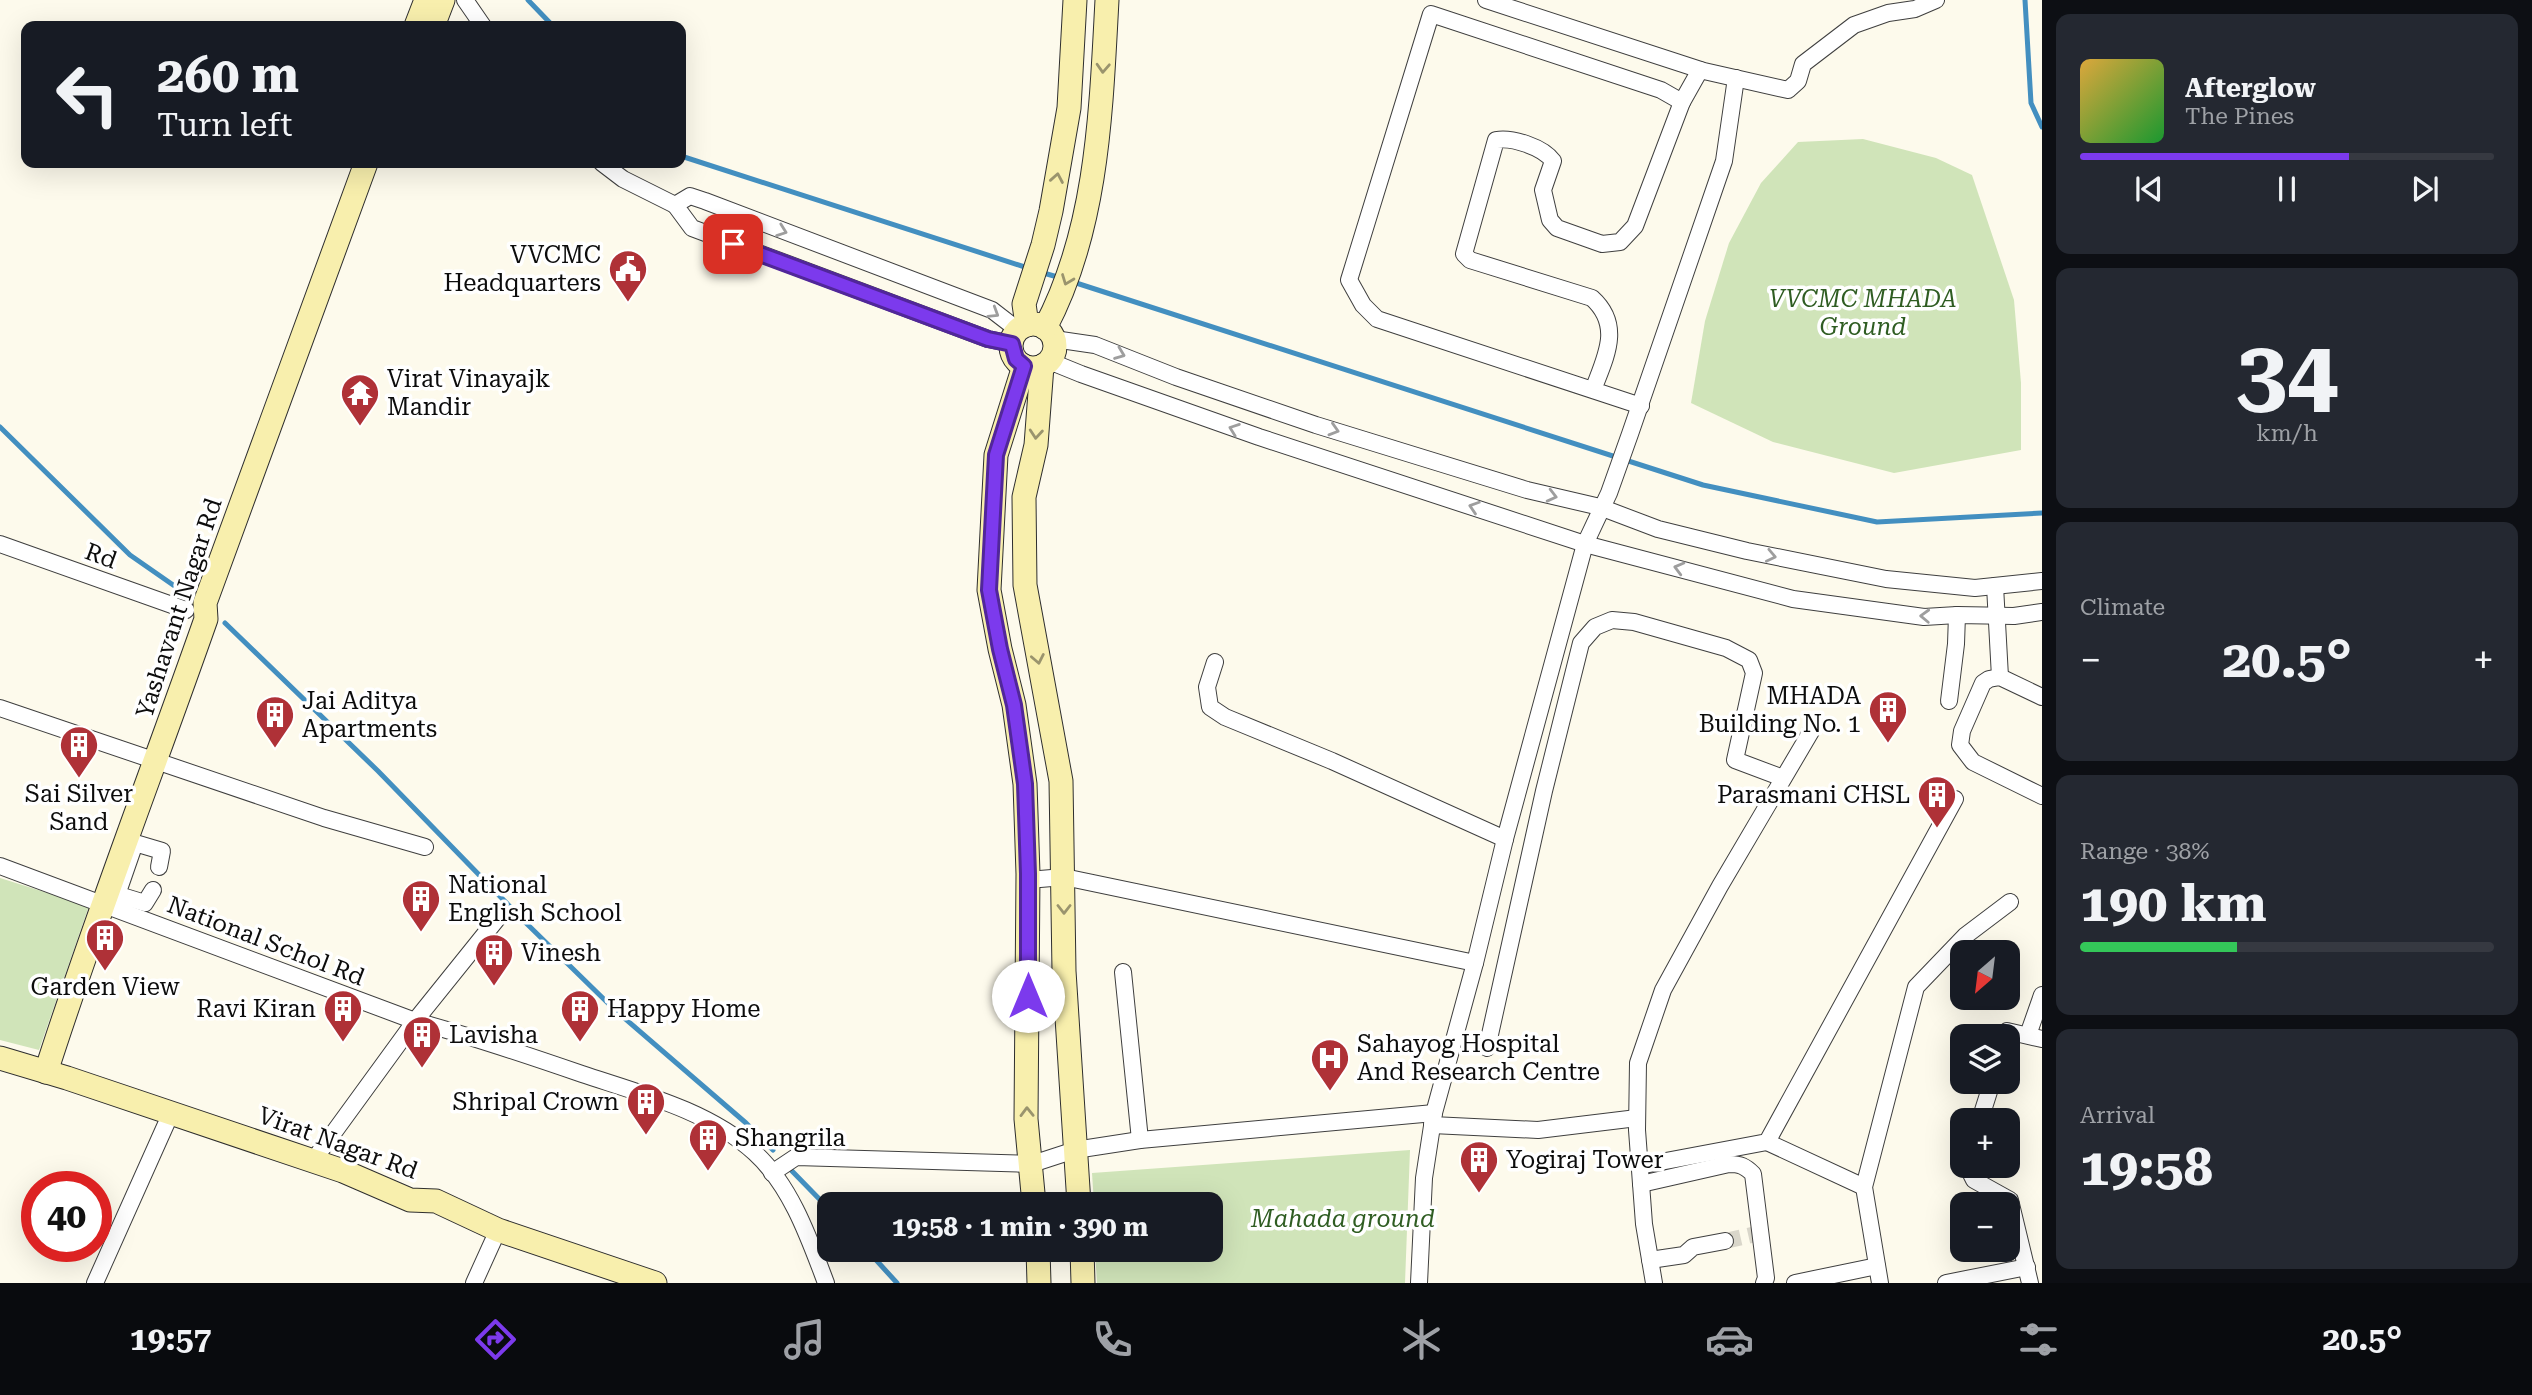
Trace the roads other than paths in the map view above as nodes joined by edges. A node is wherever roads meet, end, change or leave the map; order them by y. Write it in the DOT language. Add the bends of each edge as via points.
graph roads {
  1 [pos="426,0"];
  2 [pos="443,0"];
  3 [pos="465,0"];
  4 [pos="1075,0"];
  5 [pos="1107,0"];
  6 [pos="1486,0"];
  7 [pos="1936,0"];
  8 [pos="1432,7"];
  9 [pos="418,21"];
  10 [pos="435,21"];
  11 [pos="480,21"];
  12 [pos="1700,70"];
  13 [pos="1736,78"];
  14 [pos="1682,102"];
  15 [pos="364,168"];
  16 [pos="380,168"];
  17 [pos="609,168"];
  18 [pos="675,205"];
  19 [pos="1051,211"];
  20 [pos="1084,220"];
  21 [pos="1035,337"];
  22 [pos="1593,390"];
  23 [pos="1640,406"];
  24 [pos="1600,508"];
  25 [pos="0,544"];
  26 [pos="1585,544"];
  27 [pos="2042,582"];
  28 [pos="1995,586"];
  29 [pos="2042,612"];
  30 [pos="196,615"];
  31 [pos="1957,615"];
  32 [pos="1996,616"];
  33 [pos="1215,662"];
  34 [pos="2000,677"];
  35 [pos="2042,697"];
  36 [pos="1949,701"];
  37 [pos="0,708"];
  38 [pos="1816,723"];
  39 [pos="156,762"];
  40 [pos="1783,778"];
  41 [pos="2042,796"];
  42 [pos="1955,799"];
  43 [pos="1505,839"];
  44 [pos="425,847"];
  45 [pos="0,866"];
  46 [pos="159,867"];
  47 [pos="1063,877"];
  48 [pos="1028,880"];
  49 [pos="153,890"];
  50 [pos="109,894"];
  51 [pos="2010,902"];
  52 [pos="496,919"];
  53 [pos="1475,963"];
  54 [pos="1123,972"];
  55 [pos="2042,995"];
  56 [pos="415,1021"];
  57 [pos="2035,1037"];
  58 [pos="0,1044"];
  59 [pos="1487,1048"];
  60 [pos="0,1058"];
  61 [pos="49,1065"];
  62 [pos="171,1113"];
  63 [pos="1637,1118"];
  64 [pos="1433,1119"];
  65 [pos="1140,1140"];
  66 [pos="1768,1142"];
  67 [pos="1075,1150"];
  68 [pos="317,1156"];
  69 [pos="1032,1164"];
  70 [pos="1639,1166"];
  71 [pos="775,1171"];
  72 [pos="1972,1178"];
  73 [pos="1644,1183"];
  74 [pos="1864,1187"];
  75 [pos="1033,1192"];
  76 [pos="1078,1192"];
  77 [pos="498,1230"];
  78 [pos="1725,1241"];
  79 [pos="1653,1259"];
  80 [pos="1038,1262"];
  81 [pos="1082,1262"];
  82 [pos="1879,1275"];
  83 [pos="2028,1275"];
  84 [pos="95,1283"];
  85 [pos="474,1283"];
  86 [pos="655,1283"];
  87 [pos="826,1283"];
  88 [pos="1039,1283"];
  89 [pos="1083,1283"];
  90 [pos="1419,1283"];
  91 [pos="1654,1283"];
  92 [pos="1662,1283"];
  93 [pos="1765,1283"];
  94 [pos="1795,1283"];
  95 [pos="1842,1283"];
  96 [pos="1946,1283"];
  1 -- 9 [label="street"];
  2 -- 10 [label="street"];
  3 -- 11 [label="street"];
  19 -- 4 [label="street, one-way" via="1069,108"];
  5 -- 20 [label="street, one-way" via="1101,110"];
  6 -- 12 [label="street"];
  7 -- 13 [label="street" via="1854,24 1803,64 1798,81 1788,90"];
  8 -- 14 [label="street" via="1661,90"];
  8 -- 22 [label="street" via="1349,280 1377,319"];
  12 -- 13 [label="street"];
  12 -- 14 [label="street"];
  13 -- 23 [label="street" via="1724,161"];
  14 -- 22 [label="street" via="1634,226 1620,242 1602,244 1557,228 1550,220 1543,190 1553,161 1548,153 1505,138 1496,140 1464,254 1470,260 1592,298 1602,307 1611,337"];
  15 -- 30 [label="street, Yashavant Nagar Rd" via="205,603"];
  16 -- 30 [label="street" via="225,586 216,607"];
  17 -- 18 [label="street"];
  18 -- 21 [label="street, one-way" via="690,196 705,201 992,310"];
  18 -- 21 [label="street" via="692,228 988,339"];
  19 -- 20 [label="street"];
  19 -- 21 [label="street"];
  20 -- 21 [label="street, one-way" via="1077,253"];
  21 -- 24 [label="street, one-way" via="1095,345 1316,425"];
  26 -- 21 [label="street, one-way" via="1259,438"];
  21 -- 47 [label="street, one-way" via="1035,445 1024,497 1025,586 1061,781"];
  21 -- 48 [label="street" via="996,455 989,590 1023,771"];
  22 -- 23 [label="street"];
  23 -- 24 [label="street"];
  24 -- 26 [label="street"];
  24 -- 28 [label="street, one-way" via="1658,528 1817,566 1886,579"];
  25 -- 30 [label="street, Rd"];
  31 -- 26 [label="street, one-way" via="1924,617 1793,599"];
  26 -- 43 [label="street"];
  27 -- 28 [label="street"];
  28 -- 32 [label="street"];
  29 -- 32 [label="street"];
  30 -- 39 [label="street, Yashavant Nagar Rd"];
  31 -- 32 [label="street"];
  31 -- 36 [label="street"];
  32 -- 34 [label="street"];
  33 -- 43 [label="street" via="1207,687 1210,707 1225,717"];
  34 -- 35 [label="street"];
  34 -- 41 [label="street" via="1983,683 1960,745 1973,762"];
  37 -- 39 [label="street"];
  38 -- 40 [label="street"];
  39 -- 44 [label="street"];
  39 -- 50 [label="street, Yashavant Nagar Rd"];
  40 -- 59 [label="street" via="1735,761 1754,673 1749,660 1726,648 1634,622 1612,620 1595,627 1581,643"];
  40 -- 63 [label="street" via="1663,990 1638,1063"];
  42 -- 66 [label="street"];
  43 -- 53 [label="street"];
  45 -- 50 [label="street"];
  46 -- 50 [label="street" via="162,851 135,843"];
  47 -- 48 [label="street"];
  47 -- 53 [label="street"];
  47 -- 67 [label="street, one-way"];
  69 -- 48 [label="street, one-way" via="1026,1119"];
  49 -- 50 [label="street" via="145,903"];
  50 -- 56 [label="street, National Schol Rd"];
  50 -- 61 [label="street, Yashavant Nagar Rd"];
  51 -- 74 [label="street" via="1965,936 1916,986"];
  52 -- 56 [label="street"];
  53 -- 64 [label="street"];
  54 -- 65 [label="street"];
  55 -- 57 [label="street"];
  56 -- 68 [label="street"];
  56 -- 71 [label="street, National Schol Rd" via="669,1103 719,1128"];
  58 -- 61 [label="street"];
  60 -- 61 [label="street, Virat Nagar Rd"];
  61 -- 62 [label="street, Virat Nagar Rd"];
  61 -- 68 [label="street"];
  62 -- 68 [label="street, Virat Nagar Rd"];
  62 -- 84 [label="street"];
  63 -- 64 [label="street" via="1538,1130"];
  63 -- 70 [label="street"];
  64 -- 65 [label="street"];
  64 -- 90 [label="street" via="1424,1178"];
  65 -- 67 [label="street"];
  66 -- 70 [label="street"];
  66 -- 74 [label="street"];
  67 -- 69 [label="street"];
  67 -- 76 [label="street"];
  68 -- 77 [label="street, Virat Nagar Rd" via="410,1199 436,1201"];
  69 -- 71 [label="street" via="796,1157"];
  69 -- 75 [label="street"];
  70 -- 73 [label="street"];
  71 -- 87 [label="street, National Schol Rd" via="804,1223"];
  72 -- 83 [label="street" via="2010,1200"];
  73 -- 79 [label="street"];
  73 -- 93 [label="street" via="1729,1164 1740,1164 1753,1174"];
  74 -- 82 [label="street"];
  77 -- 85 [label="street"];
  77 -- 86 [label="street, Virat Nagar Rd"];
  78 -- 79 [label="street" via="1693,1247 1684,1255"];
  79 -- 91 [label="street"];
  79 -- 92 [label="street"];
  80 -- 88 [label="street"];
  81 -- 89 [label="street"];
  82 -- 94 [label="street"];
  82 -- 95 [label="street"];
  83 -- 96 [label="street"];
}
